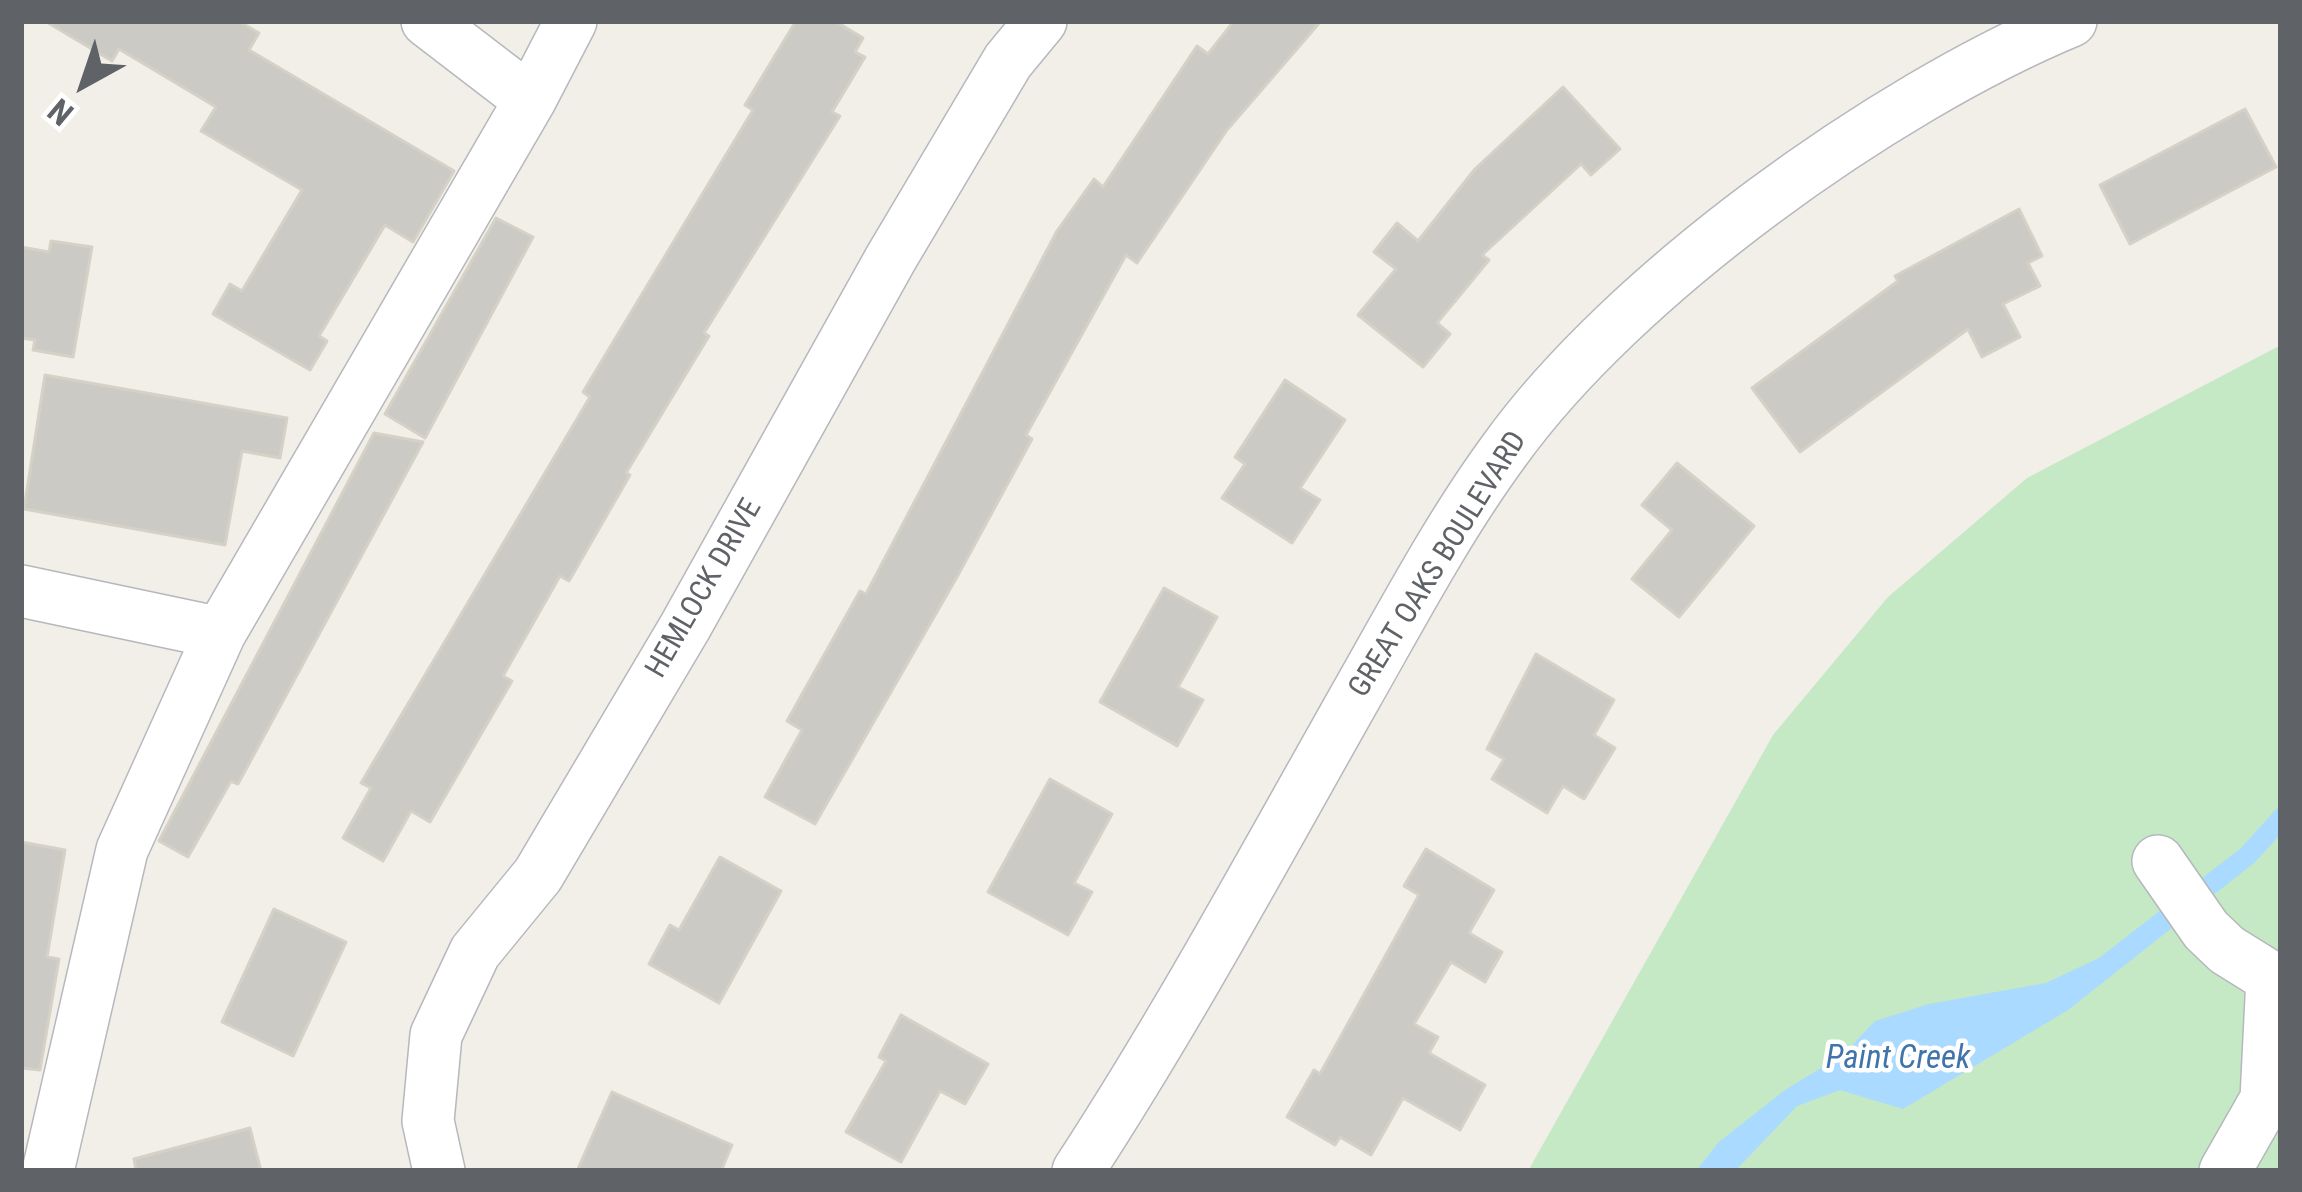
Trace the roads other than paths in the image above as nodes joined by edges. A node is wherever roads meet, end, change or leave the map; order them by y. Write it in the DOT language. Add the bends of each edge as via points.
graph roads {
  1 [pos="427,21"];
  2 [pos="571,21"];
  3 [pos="1041,21"];
  4 [pos="2071,21"];
  5 [pos="1994,36"];
  6 [pos="530,100"];
  7 [pos="21,591"];
  8 [pos="220,633"];
  9 [pos="2158,861"];
  10 [pos="2277,976"];
  11 [pos="48,1171"];
  12 [pos="439,1171"];
  13 [pos="1078,1171"];
  14 [pos="2225,1171"];
  1 -- 6 [label="street"];
  2 -- 6 [label="street"];
  3 -- 12 [label="street, HEMLOCK DRIVE" via="1008,61 891,258 538,875 475,952 436,1035 428,1120"];
  4 -- 5 [label="street, GREAT OAKS BOULEVARD"];
  5 -- 13 [label="street, GREAT OAKS BOULEVARD" via="1702,248 1580,363 1504,450"];
  6 -- 8 [label="street"];
  7 -- 8 [label="street"];
  8 -- 11 [label="street" via="122,850"];
  9 -- 10 [label="street" via="2206,930"];
  10 -- 14 [label="street" via="2266,1099"];
}
